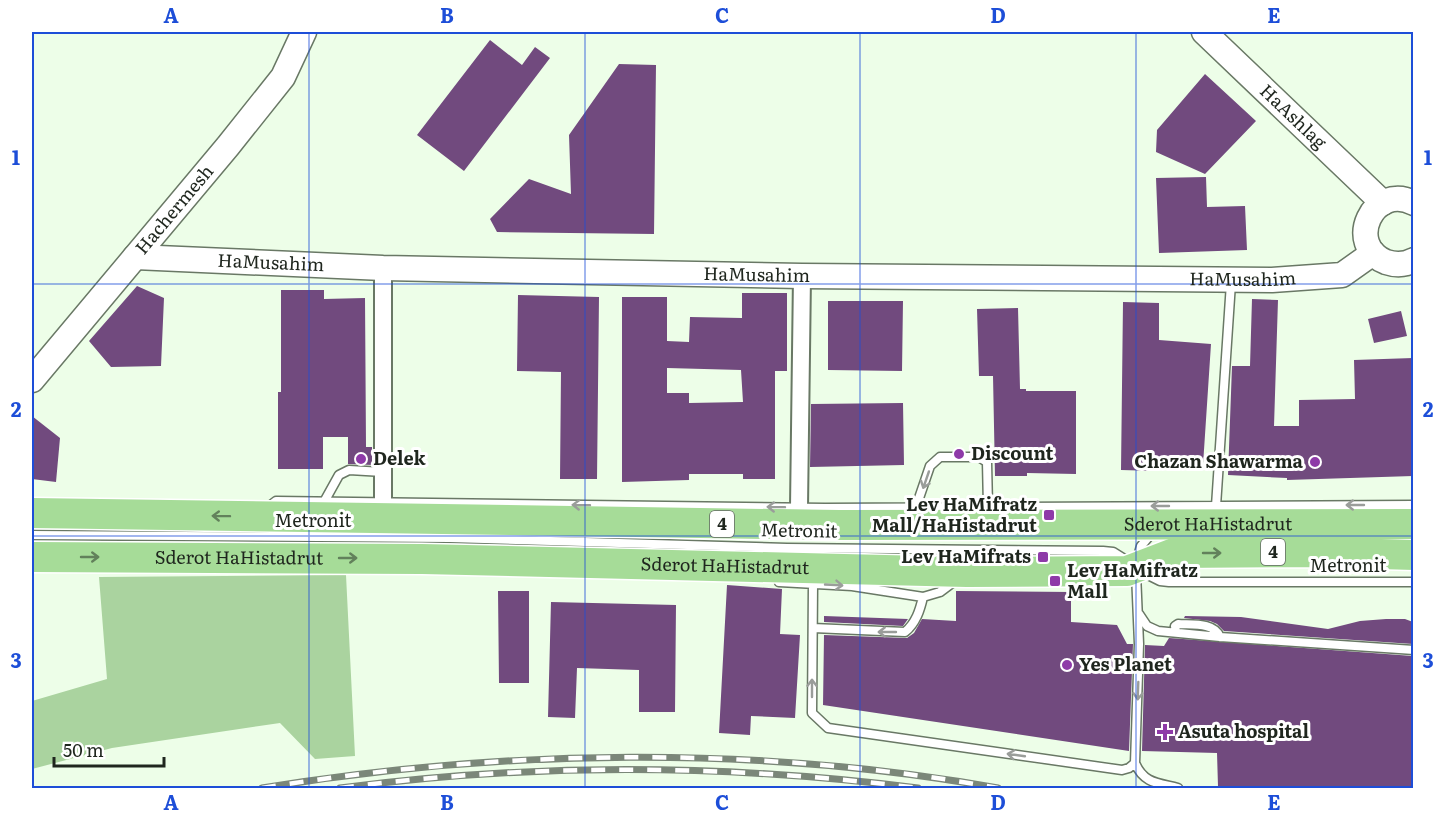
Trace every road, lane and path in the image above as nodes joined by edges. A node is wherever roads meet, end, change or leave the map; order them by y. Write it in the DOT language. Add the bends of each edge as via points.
graph roads {
  1 [pos="304,32"];
  2 [pos="1204,32"];
  3 [pos="1383,203"];
  4 [pos="1413,203"];
  5 [pos="1373,253"];
  6 [pos="135,257"];
  7 [pos="1413,260"];
  8 [pos="383,268"];
  9 [pos="802,276"];
  10 [pos="1232,279"];
  11 [pos="32,380"];
  12 [pos="383,472"];
  13 [pos="324,502"];
  14 [pos="383,502"];
  15 [pos="428,503"];
  16 [pos="1413,505"];
  17 [pos="1216,506"];
  18 [pos="799,507"];
  19 [pos="916,507"];
  20 [pos="988,507"];
  21 [pos="32,513"];
  22 [pos="255,517"];
  23 [pos="832,517"];
  24 [pos="454,519"];
  25 [pos="1166,524"];
  26 [pos="1413,524"];
  27 [pos="32,536"];
  28 [pos="1413,555"];
  29 [pos="32,557"];
  30 [pos="1136,568"];
  31 [pos="967,572"];
  32 [pos="767,581"];
  33 [pos="1413,582"];
  34 [pos="813,584"];
  35 [pos="923,597"];
  36 [pos="1137,611"];
  37 [pos="813,628"];
  38 [pos="1413,650"];
  39 [pos="1135,764"];
  40 [pos="1178,789"];
  1 -- 6 [label="street, Hachermesh" via="283,77"];
  2 -- 3 [label="street, HaAshlag"];
  3 -- 4 [label="street" via="1400,199"];
  3 -- 5 [label="street" via="1366,226"];
  5 -- 7 [label="street" via="1390,263"];
  5 -- 10 [label="street, HaMusahim" via="1342,274"];
  6 -- 8 [label="street, HaMusahim"];
  6 -- 11 [label="street, Hachermesh"];
  8 -- 9 [label="street, HaMusahim"];
  8 -- 12 [label="street"];
  9 -- 10 [label="street, HaMusahim"];
  9 -- 18 [label="street"];
  10 -- 17 [label="lane"];
  12 -- 13 [label="lane" via="349,470 339,476"];
  12 -- 14 [label="street"];
  13 -- 14 [label="lane"];
  13 -- 22 [label="lane" via="276,501"];
  14 -- 15 [label="lane"];
  18 -- 15 [label="lane, one-way"];
  15 -- 24 [label="lane"];
  16 -- 17 [label="lane, one-way"];
  17 -- 20 [label="lane, one-way"];
  18 -- 23 [label="lane"];
  19 -- 20 [label="lane"];
  20 -- 19 [label="lane, one-way" via="987,462 979,457 940,457 930,466"];
  19 -- 23 [label="lane"];
  22 -- 21 [label="highway, Sderot HaHistadrut / 4, one-way"];
  22 -- 24 [label="highway, Sderot HaHistadrut / 4"];
  23 -- 24 [label="highway, Sderot HaHistadrut / 4"];
  23 -- 25 [label="highway, Sderot HaHistadrut / 4"];
  25 -- 26 [label="highway, Sderot HaHistadrut / 4"];
  25 -- 30 [label="lane" via="1145,540"];
  27 -- 30 [label="lane, Metronit" via="450,538 787,548 1102,551 1121,555"];
  30 -- 28 [label="highway, Sderot HaHistadrut / 4, one-way" via="1174,553"];
  29 -- 31 [label="highway, Sderot HaHistadrut / 4, one-way"];
  30 -- 31 [label="highway, Sderot HaHistadrut / 4"];
  30 -- 33 [label="lane, Metronit" via="1168,582"];
  30 -- 36 [label="lane"];
  31 -- 35 [label="lane" via="940,592"];
  32 -- 34 [label="lane"];
  34 -- 35 [label="lane, one-way"];
  34 -- 37 [label="lane"];
  35 -- 37 [label="lane, one-way" via="912,626 905,632"];
  36 -- 38 [label="lane" via="1143,622 1158,631 1176,632 1178,624 1210,627 1220,637"];
  36 -- 39 [label="lane, one-way"];
  39 -- 37 [label="lane, one-way" via="1122,770 828,728 812,714"];
  39 -- 40 [label="lane" via="1148,780"];
}
